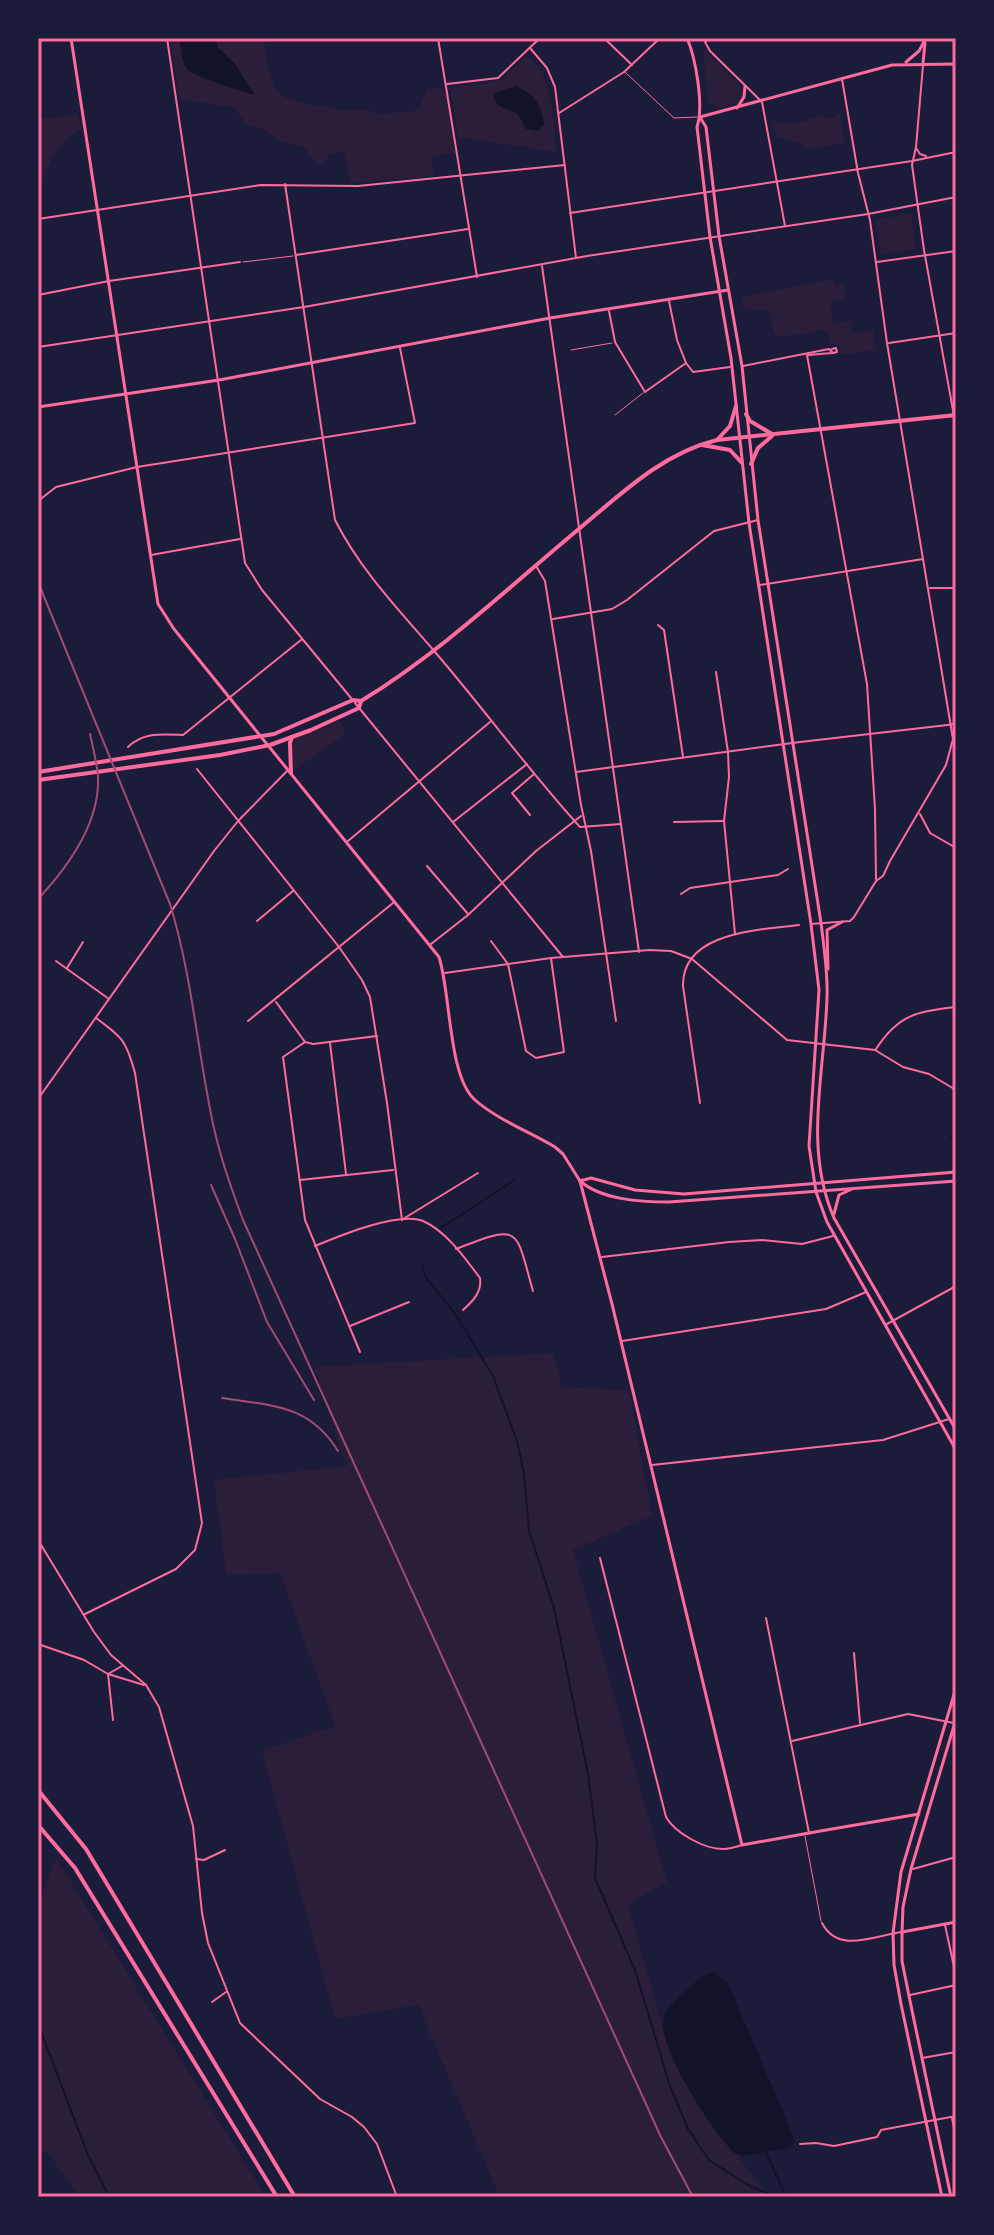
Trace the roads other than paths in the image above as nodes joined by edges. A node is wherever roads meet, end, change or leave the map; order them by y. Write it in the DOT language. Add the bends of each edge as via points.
graph roads {
  1 [pos="71,38"];
  2 [pos="167,38"];
  3 [pos="438,38"];
  4 [pos="540,38"];
  5 [pos="604,38"];
  6 [pos="660,38"];
  7 [pos="687,38"];
  8 [pos="709,38"];
  9 [pos="926,38"];
  10 [pos="530,48"];
  11 [pos="923,63"];
  12 [pos="904,64"];
  13 [pos="956,64"];
  14 [pos="632,65"];
  15 [pos="624,72"];
  16 [pos="842,78"];
  17 [pos="446,84"];
  18 [pos="745,86"];
  19 [pos="762,102"];
  20 [pos="737,108"];
  21 [pos="558,114"];
  22 [pos="700,117"];
  23 [pos="916,147"];
  24 [pos="956,152"];
  25 [pos="927,156"];
  26 [pos="912,161"];
  27 [pos="565,165"];
  28 [pos="857,169"];
  29 [pos="461,176"];
  30 [pos="777,180"];
  31 [pos="285,184"];
  32 [pos="714,190"];
  33 [pos="704,191"];
  34 [pos="191,196"];
  35 [pos="956,197"];
  36 [pos="917,206"];
  37 [pos="97,210"];
  38 [pos="570,213"];
  39 [pos="868,214"];
  40 [pos="38,219"];
  41 [pos="785,226"];
  42 [pos="469,228"];
  43 [pos="719,236"];
  44 [pos="710,237"];
  45 [pos="956,251"];
  46 [pos="295,255"];
  47 [pos="925,255"];
  48 [pos="576,258"];
  49 [pos="240,262"];
  50 [pos="876,262"];
  51 [pos="542,265"];
  52 [pos="201,268"];
  53 [pos="477,277"];
  54 [pos="109,281"];
  55 [pos="729,290"];
  56 [pos="720,291"];
  57 [pos="38,295"];
  58 [pos="669,300"];
  59 [pos="304,307"];
  60 [pos="608,308"];
  61 [pos="550,318"];
  62 [pos="210,321"];
  63 [pos="956,333"];
  64 [pos="117,335"];
  65 [pos="939,335"];
  66 [pos="615,342"];
  67 [pos="887,343"];
  68 [pos="38,347"];
  69 [pos="400,348"];
  70 [pos="571,350"];
  71 [pos="832,351"];
  72 [pos="807,355"];
  73 [pos="686,363"];
  74 [pos="312,364"];
  75 [pos="742,366"];
  76 [pos="732,367"];
  77 [pos="219,380"];
  78 [pos="645,392"];
  79 [pos="126,394"];
  80 [pos="736,406"];
  81 [pos="38,407"];
  82 [pos="746,414"];
  83 [pos="615,415"];
  84 [pos="955,415"];
  85 [pos="900,422"];
  86 [pos="956,427"];
  87 [pos="822,430"];
  88 [pos="774,435"];
  89 [pos="748,438"];
  90 [pos="322,439"];
  91 [pos="717,440"];
  92 [pos="739,440"];
  93 [pos="699,445"];
  94 [pos="229,454"];
  95 [pos="742,463"];
  96 [pos="751,464"];
  97 [pos="137,467"];
  98 [pos="38,501"];
  99 [pos="758,520"];
  100 [pos="749,523"];
  101 [pos="578,529"];
  102 [pos="240,539"];
  103 [pos="150,555"];
  104 [pos="924,558"];
  105 [pos="535,565"];
  106 [pos="847,571"];
  107 [pos="767,584"];
  108 [pos="760,585"];
  109 [pos="929,588"];
  110 [pos="956,588"];
  111 [pos="592,613"];
  112 [pos="552,620"];
  113 [pos="658,625"];
  114 [pos="302,639"];
  115 [pos="433,650"];
  116 [pos="716,672"];
  117 [pos="230,697"];
  118 [pos="353,700"];
  119 [pos="361,701"];
  120 [pos="359,708"];
  121 [pos="491,721"];
  122 [pos="954,724"];
  123 [pos="871,733"];
  124 [pos="262,736"];
  125 [pos="292,737"];
  126 [pos="792,743"];
  127 [pos="270,745"];
  128 [pos="783,745"];
  129 [pos="128,747"];
  130 [pos="728,752"];
  131 [pos="683,758"];
  132 [pos="527,763"];
  133 [pos="614,768"];
  134 [pos="197,769"];
  135 [pos="289,771"];
  136 [pos="38,772"];
  137 [pos="575,772"];
  138 [pos="535,773"];
  139 [pos="38,780"];
  140 [pos="417,780"];
  141 [pos="919,812"];
  142 [pos="530,815"];
  143 [pos="582,815"];
  144 [pos="238,821"];
  145 [pos="574,821"];
  146 [pos="724,821"];
  147 [pos="674,822"];
  148 [pos="452,823"];
  149 [pos="621,824"];
  150 [pos="585,828"];
  151 [pos="347,841"];
  152 [pos="956,848"];
  153 [pos="877,860"];
  154 [pos="890,861"];
  155 [pos="427,866"];
  156 [pos="788,869"];
  157 [pos="876,881"];
  158 [pos="729,882"];
  159 [pos="501,883"];
  160 [pos="294,891"];
  161 [pos="681,894"];
  162 [pos="395,901"];
  163 [pos="468,915"];
  164 [pos="257,921"];
  165 [pos="842,922"];
  166 [pos="821,923"];
  167 [pos="811,924"];
  168 [pos="799,925"];
  169 [pos="735,934"];
  170 [pos="491,941"];
  171 [pos="83,942"];
  172 [pos="430,945"];
  173 [pos="339,947"];
  174 [pos="639,952"];
  175 [pos="605,955"];
  176 [pos="563,957"];
  177 [pos="551,958"];
  178 [pos="692,959"];
  179 [pos="56,961"];
  180 [pos="508,964"];
  181 [pos="67,969"];
  182 [pos="444,973"];
  183 [pos="827,976"];
  184 [pos="109,999"];
  185 [pos="275,1001"];
  186 [pos="956,1007"];
  187 [pos="96,1018"];
  188 [pos="248,1021"];
  189 [pos="616,1021"];
  190 [pos="378,1036"];
  191 [pos="305,1042"];
  192 [pos="330,1042"];
  193 [pos="814,1044"];
  194 [pos="823,1045"];
  195 [pos="875,1050"];
  196 [pos="956,1090"];
  197 [pos="38,1099"];
  198 [pos="700,1103"];
  199 [pos="395,1169"];
  200 [pos="956,1172"];
  201 [pos="478,1173"];
  202 [pos="346,1174"];
  203 [pos="299,1180"];
  204 [pos="580,1181"];
  205 [pos="956,1181"];
  206 [pos="814,1182"];
  207 [pos="823,1182"];
  208 [pos="852,1189"];
  209 [pos="826,1191"];
  210 [pos="816,1192"];
  211 [pos="834,1218"];
  212 [pos="402,1220"];
  213 [pos="836,1236"];
  214 [pos="314,1246"];
  215 [pos="455,1249"];
  216 [pos="601,1257"];
  217 [pos="956,1286"];
  218 [pos="533,1291"];
  219 [pos="867,1291"];
  220 [pos="409,1302"];
  221 [pos="463,1310"];
  222 [pos="894,1321"];
  223 [pos="886,1325"];
  224 [pos="348,1327"];
  225 [pos="621,1342"];
  226 [pos="360,1352"];
  227 [pos="950,1419"];
  228 [pos="942,1422"];
  229 [pos="956,1430"];
  230 [pos="956,1450"];
  231 [pos="651,1466"];
  232 [pos="38,1540"];
  233 [pos="600,1558"];
  234 [pos="83,1614"];
  235 [pos="766,1618"];
  236 [pos="38,1644"];
  237 [pos="854,1653"];
  238 [pos="122,1666"];
  239 [pos="108,1674"];
  240 [pos="146,1685"];
  241 [pos="956,1688"];
  242 [pos="113,1720"];
  243 [pos="946,1721"];
  244 [pos="956,1722"];
  245 [pos="860,1725"];
  246 [pos="791,1742"];
  247 [pos="38,1790"];
  248 [pos="919,1814"];
  249 [pos="38,1825"];
  250 [pos="807,1833"];
  251 [pos="742,1845"];
  252 [pos="225,1850"];
  253 [pos="956,1857"];
  254 [pos="195,1858"];
  255 [pos="911,1869"];
  256 [pos="956,1922"];
  257 [pos="822,1923"];
  258 [pos="945,1924"];
  259 [pos="902,1932"];
  260 [pos="893,1933"];
  261 [pos="956,1976"];
  262 [pos="956,1985"];
  263 [pos="227,1991"];
  264 [pos="909,1996"];
  265 [pos="212,2002"];
  266 [pos="956,2052"];
  267 [pos="921,2059"];
  268 [pos="954,2117"];
  269 [pos="935,2120"];
  270 [pos="927,2121"];
  271 [pos="956,2137"];
  272 [pos="800,2144"];
  273 [pos="277,2197"];
  274 [pos="295,2197"];
  275 [pos="397,2197"];
  276 [pos="942,2197"];
  277 [pos="951,2197"];
  1 -- 37 [label="main road"];
  2 -- 34 [label="street"];
  3 -- 17 [label="street"];
  4 -- 10 [label="street"];
  5 -- 14 [label="street"];
  6 -- 14 [label="street"];
  7 -- 22 [label="main road"];
  8 -- 18 [label="street" via="705,42"];
  9 -- 11 [label="main road"];
  9 -- 12 [label="main road"];
  10 -- 17 [label="street" via="498,78"];
  10 -- 21 [label="street" via="550,74"];
  11 -- 12 [label="main road"];
  11 -- 13 [label="main road"];
  11 -- 23 [label="street"];
  12 -- 16 [label="main road"];
  14 -- 15 [label="street"];
  15 -- 21 [label="street"];
  15 -- 22 [label="lane" via="674,118"];
  16 -- 19 [label="main road"];
  16 -- 28 [label="street"];
  17 -- 29 [label="street"];
  18 -- 19 [label="street"];
  18 -- 20 [label="main road"];
  19 -- 20 [label="main road"];
  19 -- 30 [label="street"];
  20 -- 22 [label="main road"];
  21 -- 27 [label="street"];
  22 -- 32 [label="main road" via="706,127"];
  22 -- 33 [label="main road"];
  23 -- 25 [label="street"];
  23 -- 26 [label="street"];
  24 -- 25 [label="street"];
  25 -- 26 [label="street"];
  26 -- 28 [label="street"];
  26 -- 36 [label="street"];
  27 -- 29 [label="street"];
  27 -- 38 [label="street"];
  28 -- 30 [label="street"];
  28 -- 39 [label="street"];
  29 -- 31 [label="street" via="358,186"];
  29 -- 42 [label="street"];
  30 -- 32 [label="street"];
  30 -- 41 [label="street"];
  31 -- 34 [label="street"];
  31 -- 46 [label="street"];
  32 -- 33 [label="street"];
  32 -- 43 [label="main road"];
  33 -- 38 [label="street"];
  33 -- 44 [label="main road"];
  34 -- 37 [label="street"];
  34 -- 52 [label="street"];
  35 -- 36 [label="street"];
  36 -- 39 [label="street"];
  36 -- 47 [label="street"];
  37 -- 40 [label="street"];
  37 -- 54 [label="main road"];
  38 -- 48 [label="street"];
  39 -- 41 [label="street"];
  39 -- 50 [label="street"];
  41 -- 43 [label="street"];
  42 -- 46 [label="street"];
  42 -- 53 [label="street"];
  43 -- 44 [label="street"];
  43 -- 55 [label="main road"];
  44 -- 48 [label="street"];
  44 -- 56 [label="main road"];
  45 -- 47 [label="street"];
  46 -- 49 [label="lane"];
  46 -- 59 [label="street"];
  47 -- 50 [label="street"];
  47 -- 65 [label="street"];
  48 -- 51 [label="street"];
  49 -- 52 [label="street"];
  50 -- 67 [label="street"];
  51 -- 53 [label="street"];
  51 -- 61 [label="street"];
  52 -- 54 [label="street"];
  52 -- 62 [label="street"];
  53 -- 59 [label="street"];
  54 -- 57 [label="street"];
  54 -- 64 [label="main road"];
  55 -- 56 [label="main road"];
  55 -- 75 [label="main road"];
  56 -- 58 [label="main road"];
  56 -- 76 [label="main road"];
  58 -- 60 [label="main road"];
  58 -- 73 [label="street"];
  59 -- 62 [label="street"];
  59 -- 74 [label="street"];
  60 -- 61 [label="main road"];
  60 -- 66 [label="street"];
  61 -- 69 [label="main road"];
  61 -- 101 [label="street"];
  62 -- 64 [label="street"];
  62 -- 77 [label="street"];
  63 -- 65 [label="street"];
  64 -- 68 [label="street"];
  64 -- 79 [label="main road"];
  65 -- 67 [label="street"];
  65 -- 84 [label="street"];
  66 -- 70 [label="lane"];
  66 -- 78 [label="street"];
  67 -- 85 [label="street"];
  69 -- 74 [label="main road"];
  69 -- 90 [label="street" via="415,423"];
  71 -- 72 [label="street"];
  72 -- 75 [label="street"];
  72 -- 87 [label="street"];
  73 -- 76 [label="street" via="693,372"];
  73 -- 78 [label="street"];
  74 -- 77 [label="main road"];
  74 -- 90 [label="street"];
  75 -- 82 [label="main road"];
  76 -- 80 [label="main road"];
  77 -- 79 [label="main road"];
  77 -- 94 [label="street"];
  78 -- 83 [label="lane"];
  79 -- 81 [label="main road"];
  79 -- 97 [label="main road"];
  80 -- 91 [label="highway" via="730,426"];
  80 -- 92 [label="main road"];
  82 -- 88 [label="highway"];
  82 -- 89 [label="main road"];
  84 -- 85 [label="highway"];
  84 -- 86 [label="street"];
  85 -- 87 [label="highway"];
  85 -- 104 [label="street"];
  87 -- 88 [label="highway"];
  87 -- 106 [label="street"];
  88 -- 89 [label="highway"];
  88 -- 96 [label="highway" via="758,448"];
  89 -- 92 [label="highway"];
  89 -- 96 [label="main road"];
  90 -- 94 [label="street"];
  90 -- 115 [label="street" via="335,520 351,552"];
  91 -- 92 [label="highway"];
  91 -- 93 [label="highway"];
  92 -- 95 [label="main road"];
  93 -- 95 [label="highway" via="730,450"];
  93 -- 101 [label="highway" via="671,457"];
  94 -- 97 [label="street"];
  94 -- 102 [label="street"];
  95 -- 100 [label="main road"];
  96 -- 99 [label="main road"];
  97 -- 98 [label="street" via="56,487"];
  97 -- 103 [label="main road"];
  99 -- 100 [label="street"];
  99 -- 107 [label="main road"];
  100 -- 108 [label="main road"];
  100 -- 111 [label="street" via="714,531 627,600"];
  101 -- 105 [label="highway"];
  101 -- 111 [label="street"];
  102 -- 103 [label="street"];
  102 -- 114 [label="street" via="250,575"];
  103 -- 117 [label="main road" via="158,604"];
  104 -- 106 [label="street"];
  104 -- 109 [label="street"];
  105 -- 112 [label="street" via="545,581"];
  105 -- 115 [label="highway"];
  106 -- 107 [label="street"];
  106 -- 123 [label="street"];
  107 -- 108 [label="street"];
  107 -- 126 [label="main road"];
  108 -- 128 [label="main road"];
  109 -- 110 [label="street"];
  109 -- 122 [label="street"];
  111 -- 112 [label="street"];
  111 -- 133 [label="street"];
  112 -- 137 [label="street"];
  113 -- 131 [label="street" via="664,630"];
  114 -- 117 [label="street"];
  114 -- 118 [label="street"];
  115 -- 119 [label="highway"];
  115 -- 121 [label="street"];
  116 -- 130 [label="street"];
  117 -- 124 [label="main road"];
  117 -- 129 [label="street" via="183,735 156,734"];
  118 -- 119 [label="highway"];
  118 -- 120 [label="street"];
  118 -- 124 [label="highway"];
  119 -- 120 [label="highway"];
  120 -- 125 [label="highway"];
  120 -- 140 [label="street"];
  121 -- 132 [label="street"];
  121 -- 140 [label="street"];
  122 -- 123 [label="street"];
  122 -- 141 [label="street" via="950,758"];
  123 -- 126 [label="street"];
  123 -- 153 [label="street"];
  124 -- 127 [label="main road"];
  124 -- 136 [label="highway"];
  125 -- 127 [label="highway"];
  125 -- 135 [label="highway"];
  126 -- 128 [label="street"];
  126 -- 166 [label="main road"];
  127 -- 135 [label="main road"];
  127 -- 139 [label="highway"];
  128 -- 130 [label="street"];
  128 -- 167 [label="main road"];
  130 -- 131 [label="street"];
  130 -- 146 [label="street"];
  131 -- 133 [label="street"];
  132 -- 138 [label="street"];
  132 -- 148 [label="street"];
  133 -- 137 [label="street"];
  133 -- 149 [label="street"];
  134 -- 144 [label="street"];
  135 -- 144 [label="street"];
  135 -- 151 [label="main road"];
  137 -- 143 [label="street"];
  138 -- 142 [label="street" via="512,793"];
  138 -- 145 [label="street"];
  140 -- 148 [label="street"];
  140 -- 151 [label="street"];
  141 -- 152 [label="street" via="930,833"];
  141 -- 154 [label="street"];
  143 -- 145 [label="street"];
  143 -- 150 [label="street"];
  144 -- 160 [label="street"];
  144 -- 184 [label="street"];
  145 -- 150 [label="street"];
  145 -- 159 [label="street"];
  146 -- 147 [label="street"];
  146 -- 158 [label="street"];
  148 -- 159 [label="street"];
  149 -- 150 [label="street"];
  149 -- 174 [label="street"];
  150 -- 175 [label="street"];
  151 -- 162 [label="main road"];
  153 -- 154 [label="street"];
  153 -- 157 [label="street"];
  154 -- 157 [label="street"];
  155 -- 163 [label="street"];
  156 -- 158 [label="street"];
  157 -- 165 [label="street" via="854,917"];
  158 -- 161 [label="street"];
  158 -- 169 [label="street"];
  159 -- 163 [label="street"];
  159 -- 176 [label="street"];
  160 -- 164 [label="street"];
  160 -- 173 [label="street"];
  162 -- 172 [label="main road"];
  162 -- 173 [label="street"];
  163 -- 172 [label="street"];
  165 -- 166 [label="street"];
  165 -- 183 [label="main road" via="827,930"];
  166 -- 167 [label="street"];
  166 -- 183 [label="main road"];
  167 -- 193 [label="main road" via="819,990"];
  168 -- 169 [label="street"];
  169 -- 178 [label="street" via="709,943"];
  170 -- 180 [label="street"];
  171 -- 181 [label="street"];
  172 -- 182 [label="main road"];
  173 -- 185 [label="street"];
  173 -- 190 [label="street" via="370,997"];
  174 -- 175 [label="street"];
  174 -- 178 [label="street" via="671,951"];
  175 -- 176 [label="street"];
  175 -- 189 [label="street"];
  176 -- 177 [label="street"];
  177 -- 180 [label="street"];
  177 -- 180 [label="street" via="565,1048 559,1055 536,1058 526,1051"];
  178 -- 193 [label="street" via="781,1036"];
  178 -- 198 [label="street" via="683,986"];
  179 -- 181 [label="street"];
  180 -- 182 [label="street"];
  181 -- 184 [label="street"];
  182 -- 204 [label="main road" via="457,1066 466,1089 484,1106 555,1147"];
  183 -- 194 [label="main road"];
  184 -- 187 [label="street"];
  185 -- 188 [label="street"];
  185 -- 191 [label="street"];
  186 -- 195 [label="street" via="903,1018"];
  187 -- 197 [label="street"];
  187 -- 234 [label="street" via="123,1038 135,1073 202,1523 195,1550 176,1569"];
  190 -- 192 [label="street"];
  190 -- 199 [label="street"];
  191 -- 192 [label="street"];
  191 -- 203 [label="street" via="283,1057"];
  192 -- 202 [label="street"];
  193 -- 194 [label="street"];
  193 -- 206 [label="main road" via="809,1130"];
  194 -- 195 [label="street"];
  194 -- 207 [label="main road" via="817,1130"];
  195 -- 196 [label="street"];
  199 -- 202 [label="street"];
  199 -- 212 [label="street"];
  200 -- 207 [label="main road"];
  201 -- 212 [label="street"];
  202 -- 203 [label="street"];
  203 -- 214 [label="street"];
  204 -- 206 [label="main road" via="591,1178 670,1194"];
  204 -- 210 [label="main road" via="623,1198 653,1202"];
  204 -- 216 [label="main road"];
  205 -- 208 [label="main road"];
  206 -- 207 [label="main road"];
  206 -- 210 [label="main road"];
  207 -- 209 [label="main road"];
  208 -- 209 [label="main road"];
  208 -- 211 [label="main road" via="839,1195"];
  209 -- 210 [label="main road"];
  209 -- 211 [label="main road"];
  210 -- 213 [label="main road"];
  211 -- 222 [label="main road"];
  212 -- 214 [label="street"];
  212 -- 215 [label="street" via="422,1221"];
  213 -- 216 [label="street" via="802,1244 729,1242"];
  213 -- 219 [label="main road"];
  214 -- 224 [label="street"];
  215 -- 218 [label="street" via="492,1235 512,1235"];
  215 -- 221 [label="street" via="481,1282"];
  216 -- 225 [label="main road"];
  217 -- 222 [label="street"];
  219 -- 223 [label="main road"];
  219 -- 225 [label="street" via="826,1309"];
  220 -- 224 [label="street"];
  222 -- 223 [label="street"];
  222 -- 227 [label="main road"];
  223 -- 228 [label="main road"];
  224 -- 226 [label="street"];
  225 -- 231 [label="main road"];
  227 -- 228 [label="street"];
  227 -- 229 [label="main road"];
  228 -- 230 [label="main road"];
  228 -- 231 [label="street" via="874,1441"];
  231 -- 251 [label="main road"];
  232 -- 234 [label="street"];
  233 -- 251 [label="street" via="666,1817 701,1843 719,1849"];
  234 -- 238 [label="street"];
  235 -- 246 [label="street"];
  236 -- 239 [label="street"];
  237 -- 245 [label="street"];
  238 -- 239 [label="street"];
  238 -- 240 [label="street"];
  239 -- 240 [label="street"];
  239 -- 242 [label="street"];
  240 -- 254 [label="street" via="170,1742 193,1826"];
  241 -- 243 [label="main road"];
  243 -- 244 [label="street"];
  243 -- 245 [label="street" via="908,1714"];
  243 -- 248 [label="main road"];
  244 -- 255 [label="main road"];
  245 -- 246 [label="street"];
  246 -- 250 [label="street"];
  247 -- 274 [label="highway" via="86,1849"];
  248 -- 250 [label="main road"];
  248 -- 260 [label="main road" via="901,1872"];
  249 -- 273 [label="highway" via="75,1868"];
  250 -- 251 [label="main road"];
  250 -- 257 [label="lane"];
  252 -- 254 [label="street" via="204,1860"];
  253 -- 255 [label="street"];
  254 -- 263 [label="street" via="205,1932"];
  255 -- 259 [label="main road"];
  256 -- 258 [label="main road"];
  257 -- 260 [label="street" via="827,1933 843,1942"];
  258 -- 259 [label="main road"];
  258 -- 261 [label="street"];
  259 -- 260 [label="street"];
  259 -- 264 [label="main road"];
  260 -- 270 [label="main road" via="901,2004"];
  262 -- 264 [label="street"];
  263 -- 265 [label="street"];
  263 -- 275 [label="street" via="240,2023 277,2060 320,2099 364,2127 377,2144"];
  264 -- 267 [label="main road"];
  266 -- 267 [label="street"];
  267 -- 269 [label="main road"];
  268 -- 269 [label="street"];
  268 -- 271 [label="street"];
  269 -- 270 [label="street"];
  269 -- 277 [label="main road"];
  270 -- 272 [label="street" via="834,2146"];
  270 -- 276 [label="main road"];
}
